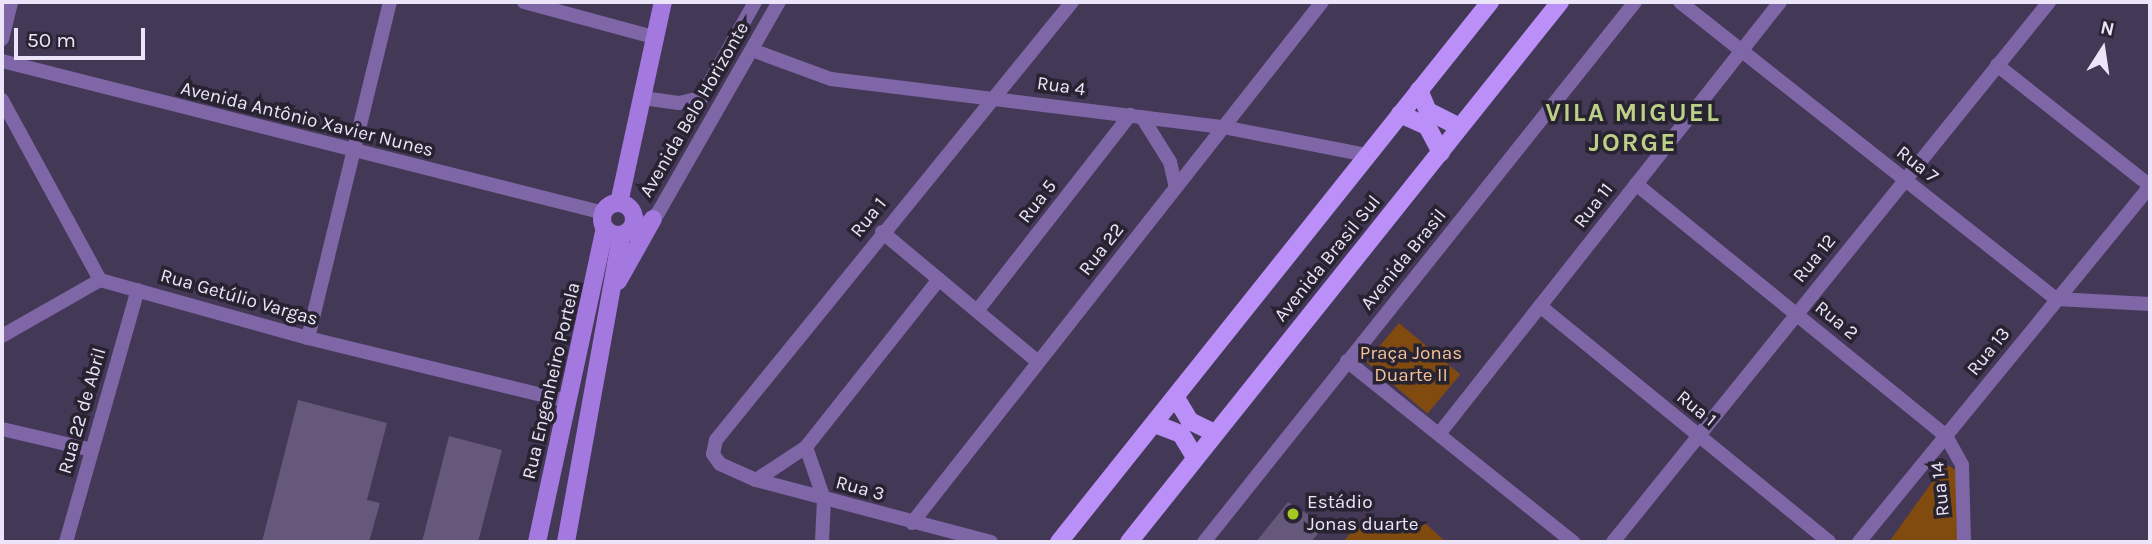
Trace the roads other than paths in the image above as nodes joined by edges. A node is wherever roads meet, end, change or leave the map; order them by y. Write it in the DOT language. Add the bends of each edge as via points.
graph roads {
  1 [pos="11,2"];
  2 [pos="390,2"];
  3 [pos="524,2"];
  4 [pos="663,2"];
  5 [pos="755,2"];
  6 [pos="779,2"];
  7 [pos="1072,2"];
  8 [pos="1322,2"];
  9 [pos="1490,2"];
  10 [pos="1560,2"];
  11 [pos="1635,2"];
  12 [pos="1680,2"];
  13 [pos="1780,2"];
  14 [pos="2049,2"];
  15 [pos="654,37"];
  16 [pos="2,39"];
  17 [pos="752,50"];
  18 [pos="1742,50"];
  19 [pos="2,61"];
  20 [pos="1997,65"];
  21 [pos="1419,90"];
  22 [pos="992,97"];
  23 [pos="643,98"];
  24 [pos="2,100"];
  25 [pos="1400,114"];
  26 [pos="1136,116"];
  27 [pos="1223,127"];
  28 [pos="1459,127"];
  29 [pos="1441,152"];
  30 [pos="355,153"];
  31 [pos="1367,155"];
  32 [pos="1904,178"];
  33 [pos="1636,184"];
  34 [pos="2150,186"];
  35 [pos="1176,187"];
  36 [pos="653,219"];
  37 [pos="616,220"];
  38 [pos="882,232"];
  39 [pos="939,279"];
  40 [pos="100,280"];
  41 [pos="138,290"];
  42 [pos="613,290"];
  43 [pos="2056,299"];
  44 [pos="2150,304"];
  45 [pos="1540,306"];
  46 [pos="977,312"];
  47 [pos="1796,314"];
  48 [pos="2,336"];
  49 [pos="308,338"];
  50 [pos="1347,361"];
  51 [pos="1038,362"];
  52 [pos="1176,398"];
  53 [pos="567,401"];
  54 [pos="1155,424"];
  55 [pos="2,429"];
  56 [pos="1215,433"];
  57 [pos="1438,434"];
  58 [pos="1698,436"];
  59 [pos="1946,436"];
  60 [pos="806,447"];
  61 [pos="92,450"];
  62 [pos="1195,457"];
  63 [pos="720,464"];
  64 [pos="755,480"];
  65 [pos="824,499"];
  66 [pos="912,523"];
  67 [pos="66,542"];
  68 [pos="537,542"];
  69 [pos="566,542"];
  70 [pos="822,542"];
  71 [pos="991,542"];
  72 [pos="1059,542"];
  73 [pos="1129,542"];
  74 [pos="1203,542"];
  75 [pos="1573,542"];
  76 [pos="1613,542"];
  77 [pos="1829,542"];
  78 [pos="1859,542"];
  79 [pos="1965,542"];
  1 -- 16 [label="street"];
  2 -- 30 [label="street"];
  3 -- 15 [label="street"];
  4 -- 15 [label="street"];
  5 -- 23 [label="street, Avenida Belo Horizonte" via="701,98 679,103"];
  6 -- 17 [label="street, Avenida Belo Horizonte"];
  7 -- 22 [label="street, Rua 1"];
  8 -- 27 [label="street, Rua 22"];
  9 -- 21 [label="main road, Avenida Brasil Sul"];
  10 -- 28 [label="main road, Avenida Brasil Sul"];
  11 -- 50 [label="street, Avenida Brasil"];
  12 -- 18 [label="street, Rua 7"];
  13 -- 18 [label="street, Rua 11"];
  14 -- 20 [label="street, Rua 12"];
  15 -- 23 [label="street"];
  17 -- 22 [label="street, Rua 4" via="831,79"];
  17 -- 36 [label="street, Avenida Belo Horizonte"];
  18 -- 32 [label="street, Rua 7"];
  18 -- 33 [label="street, Rua 11"];
  19 -- 30 [label="street, Avenida Antônio Xavier Nunes"];
  20 -- 32 [label="street, Rua 12"];
  20 -- 34 [label="street"];
  21 -- 25 [label="main road, Avenida Brasil Sul"];
  21 -- 28 [label="main road" via="1428,111"];
  22 -- 26 [label="street, Rua 4"];
  22 -- 38 [label="street, Rua 1"];
  23 -- 37 [label="street"];
  24 -- 40 [label="street"];
  25 -- 29 [label="main road" via="1427,126"];
  25 -- 31 [label="main road, Avenida Brasil Sul"];
  26 -- 27 [label="street, Rua 4"];
  26 -- 35 [label="street" via="1170,162"];
  26 -- 46 [label="street, Rua 5"];
  27 -- 31 [label="street, Rua 4"];
  27 -- 35 [label="street, Rua 22"];
  28 -- 29 [label="main road, Avenida Brasil Sul"];
  29 -- 56 [label="main road, Avenida Brasil Sul"];
  30 -- 37 [label="street, Avenida Antônio Xavier Nunes"];
  30 -- 49 [label="street"];
  31 -- 52 [label="main road, Avenida Brasil Sul"];
  32 -- 43 [label="street, Rua 7"];
  32 -- 47 [label="street, Rua 12"];
  33 -- 45 [label="street, Rua 11"];
  33 -- 47 [label="street, Rua 2"];
  34 -- 43 [label="street, Rua 13"];
  35 -- 51 [label="street, Rua 22"];
  36 -- 37 [label="street, Avenida Belo Horizonte"];
  36 -- 42 [label="street"];
  37 -- 42 [label="street, Rua Engenheiro Portela"];
  37 -- 53 [label="street, Rua Engenheiro Portela"];
  38 -- 39 [label="street"];
  38 -- 63 [label="street, Rua 1" via="716,440 713,454"];
  39 -- 46 [label="street"];
  39 -- 60 [label="street"];
  40 -- 41 [label="street, Rua Getúlio Vargas"];
  40 -- 48 [label="street"];
  41 -- 49 [label="street, Rua Getúlio Vargas"];
  41 -- 61 [label="street, Rua 22 de Abril"];
  42 -- 69 [label="street, Rua Engenheiro Portela"];
  43 -- 44 [label="street"];
  43 -- 59 [label="street, Rua 13"];
  45 -- 57 [label="street, Rua 11"];
  45 -- 58 [label="street, Rua 1"];
  46 -- 51 [label="street"];
  47 -- 58 [label="street, Rua 12"];
  47 -- 59 [label="street, Rua 2"];
  49 -- 53 [label="street, Rua Getúlio Vargas"];
  50 -- 57 [label="street"];
  50 -- 74 [label="street, Avenida Brasil"];
  51 -- 66 [label="street, Rua 22"];
  52 -- 54 [label="main road, Avenida Brasil Sul"];
  52 -- 56 [label="main road" via="1190,421"];
  53 -- 68 [label="street, Rua Engenheiro Portela"];
  54 -- 62 [label="main road" via="1181,434"];
  54 -- 72 [label="main road, Avenida Brasil Sul"];
  55 -- 61 [label="street"];
  56 -- 62 [label="main road, Avenida Brasil Sul"];
  57 -- 75 [label="street"];
  58 -- 76 [label="street, Rua 12"];
  58 -- 77 [label="street, Rua 1"];
  59 -- 78 [label="street, Rua 13"];
  59 -- 79 [label="street, Rua 14" via="1962,465"];
  60 -- 64 [label="street"];
  60 -- 65 [label="street"];
  61 -- 67 [label="street, Rua 22 de Abril"];
  62 -- 73 [label="main road, Avenida Brasil Sul"];
  63 -- 64 [label="street, Rua 3"];
  64 -- 65 [label="street, Rua 3"];
  65 -- 66 [label="street, Rua 3"];
  65 -- 70 [label="street"];
  66 -- 71 [label="street, Rua 3"];
}
